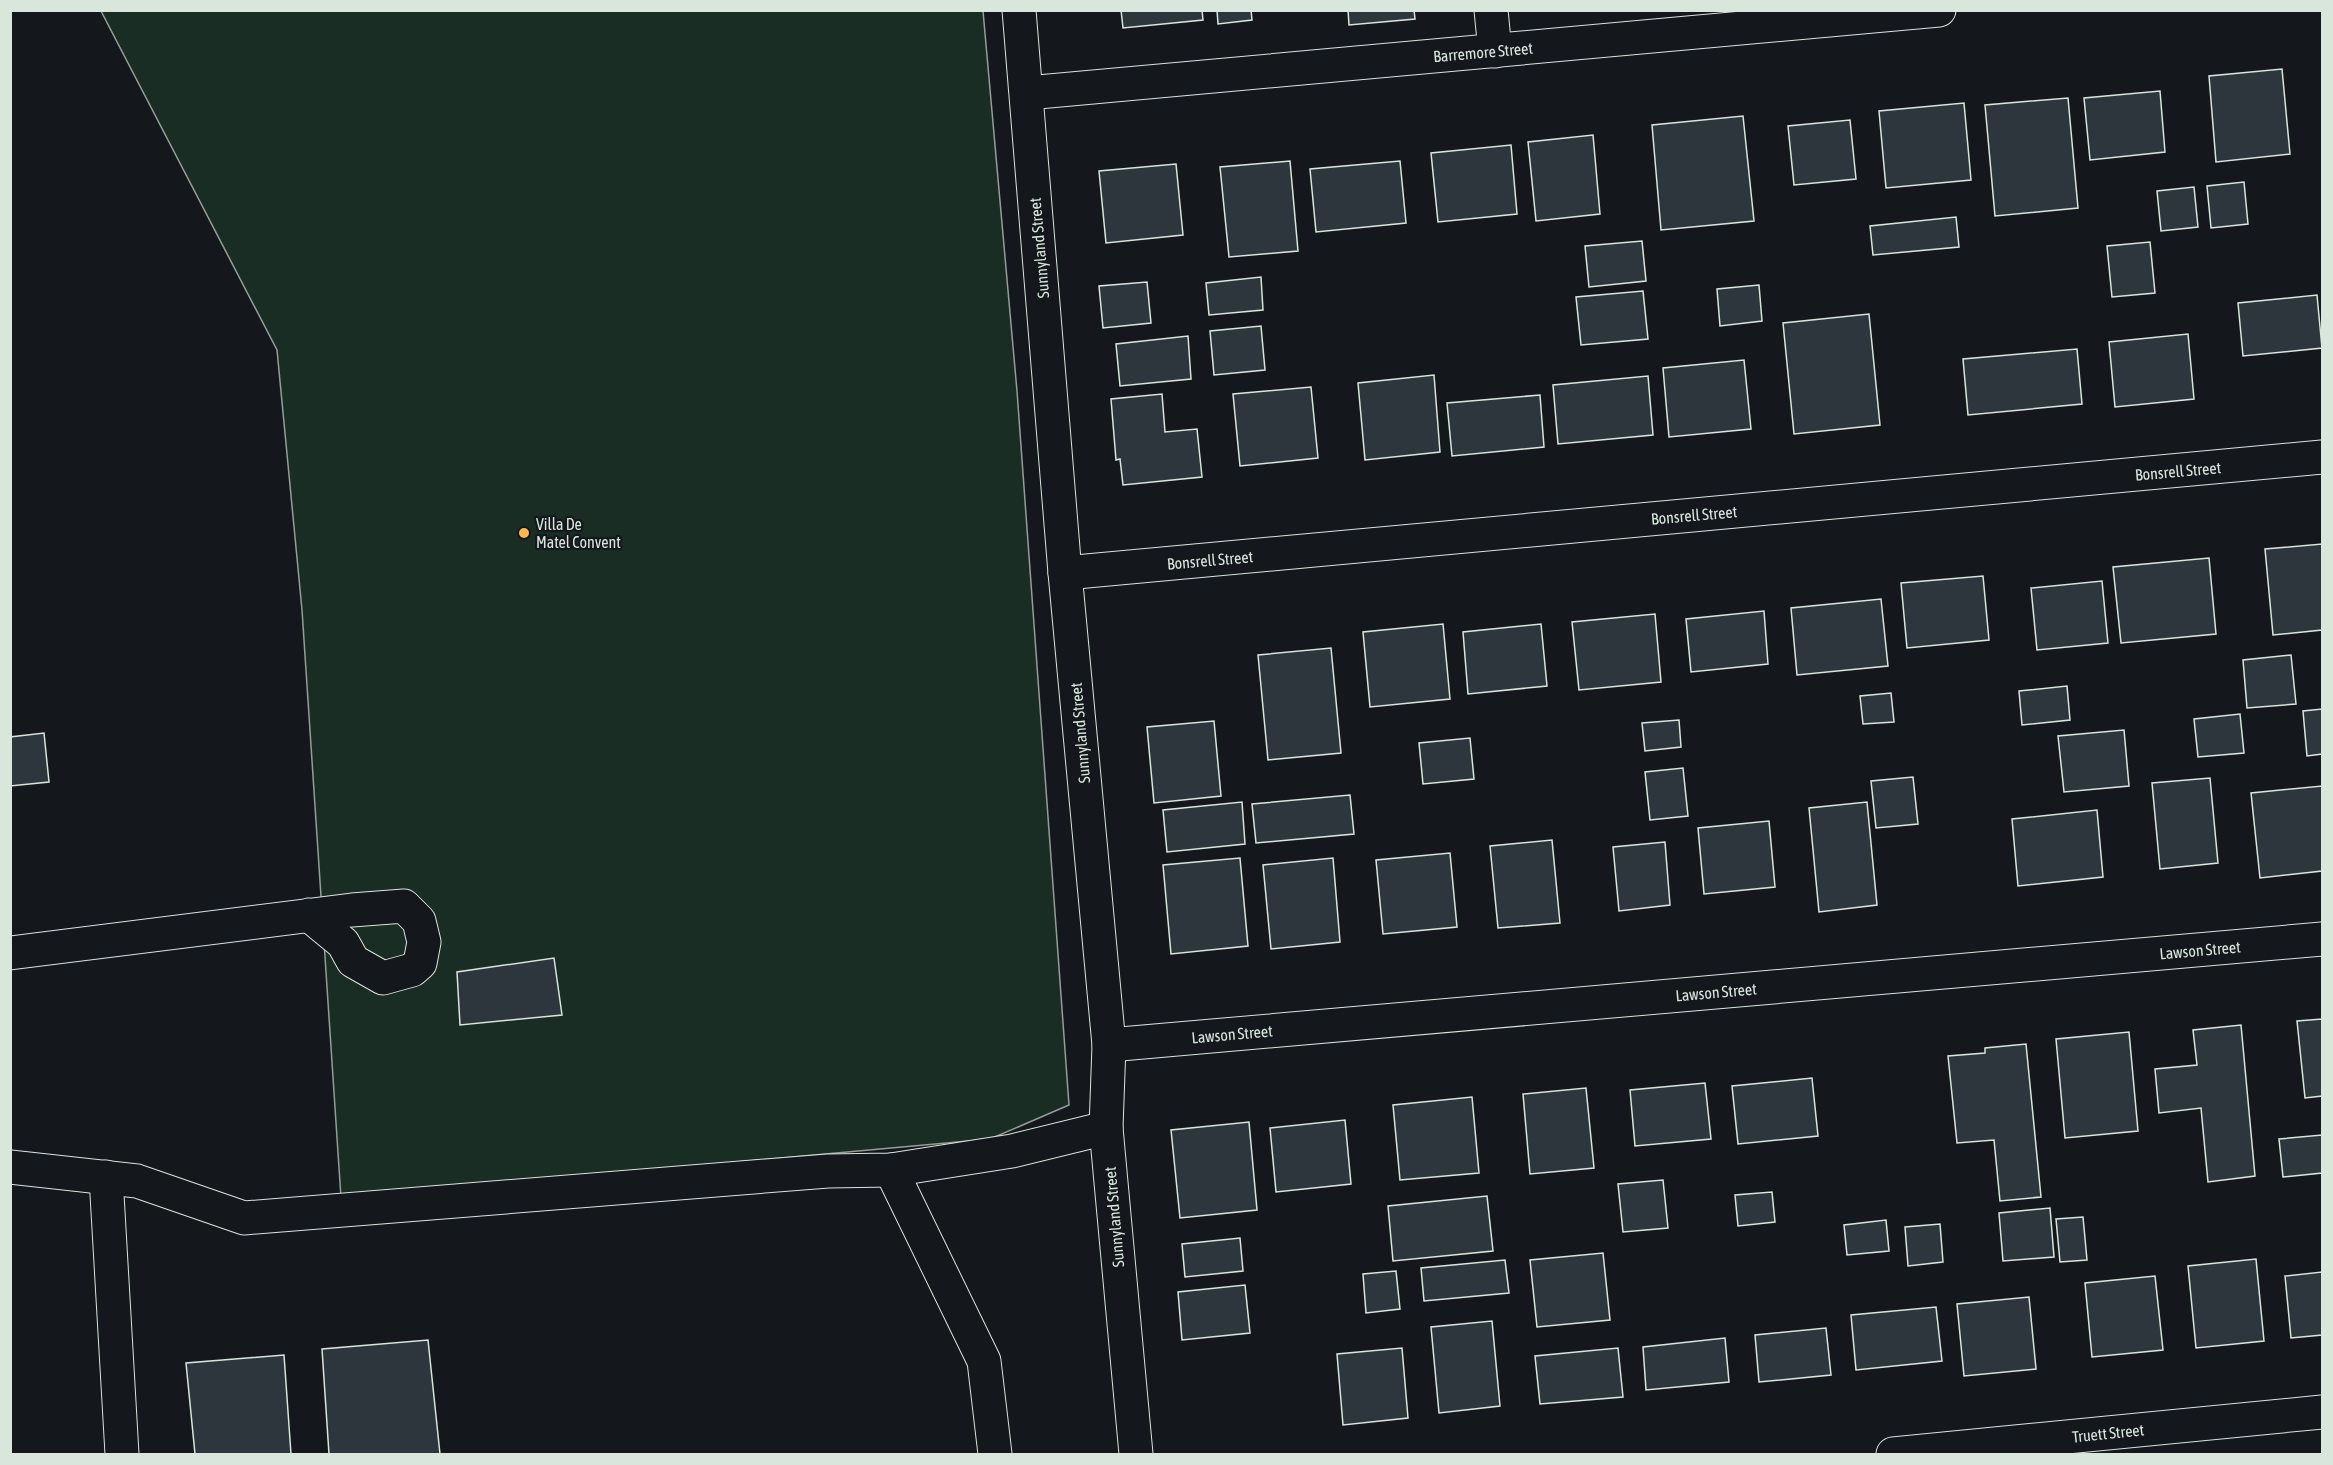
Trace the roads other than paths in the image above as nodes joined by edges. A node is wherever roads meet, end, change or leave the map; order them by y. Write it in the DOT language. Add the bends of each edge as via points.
graph roads {
  1 [pos="1019,10"];
  2 [pos="1491,10"];
  3 [pos="1939,10"];
  4 [pos="1495,51"];
  5 [pos="1027,93"];
  6 [pos="2322,457"];
  7 [pos="1065,573"];
  8 [pos="309,915"];
  9 [pos="2322,939"];
  10 [pos="10,953"];
  11 [pos="1109,1045"];
  12 [pos="1106,1128"];
  13 [pos="10,1167"];
  14 [pos="891,1170"];
  15 [pos="106,1178"];
  16 [pos="2322,1412"];
  17 [pos="122,1455"];
  18 [pos="995,1455"];
  19 [pos="1136,1455"];
  20 [pos="1893,1455"];
  1 -- 5 [label="street, Sunnyland Street"];
  2 -- 4 [label="street"];
  3 -- 4 [label="street, Barremore Street"];
  4 -- 5 [label="street, Barremore Street"];
  5 -- 7 [label="street, Sunnyland Street"];
  6 -- 7 [label="street, Bonsrell Street"];
  7 -- 11 [label="street, Sunnyland Street"];
  8 -- 10 [label="street"];
  9 -- 11 [label="street, Lawson Street"];
  11 -- 12 [label="street, Sunnyland Street"];
  12 -- 14 [label="street" via="1012,1151"];
  12 -- 19 [label="street, Sunnyland Street"];
  13 -- 15 [label="street"];
  14 -- 15 [label="street" via="828,1171 244,1218 137,1181"];
  14 -- 18 [label="street" via="984,1360"];
  15 -- 17 [label="street"];
  16 -- 20 [label="street, Truett Street"];
}
